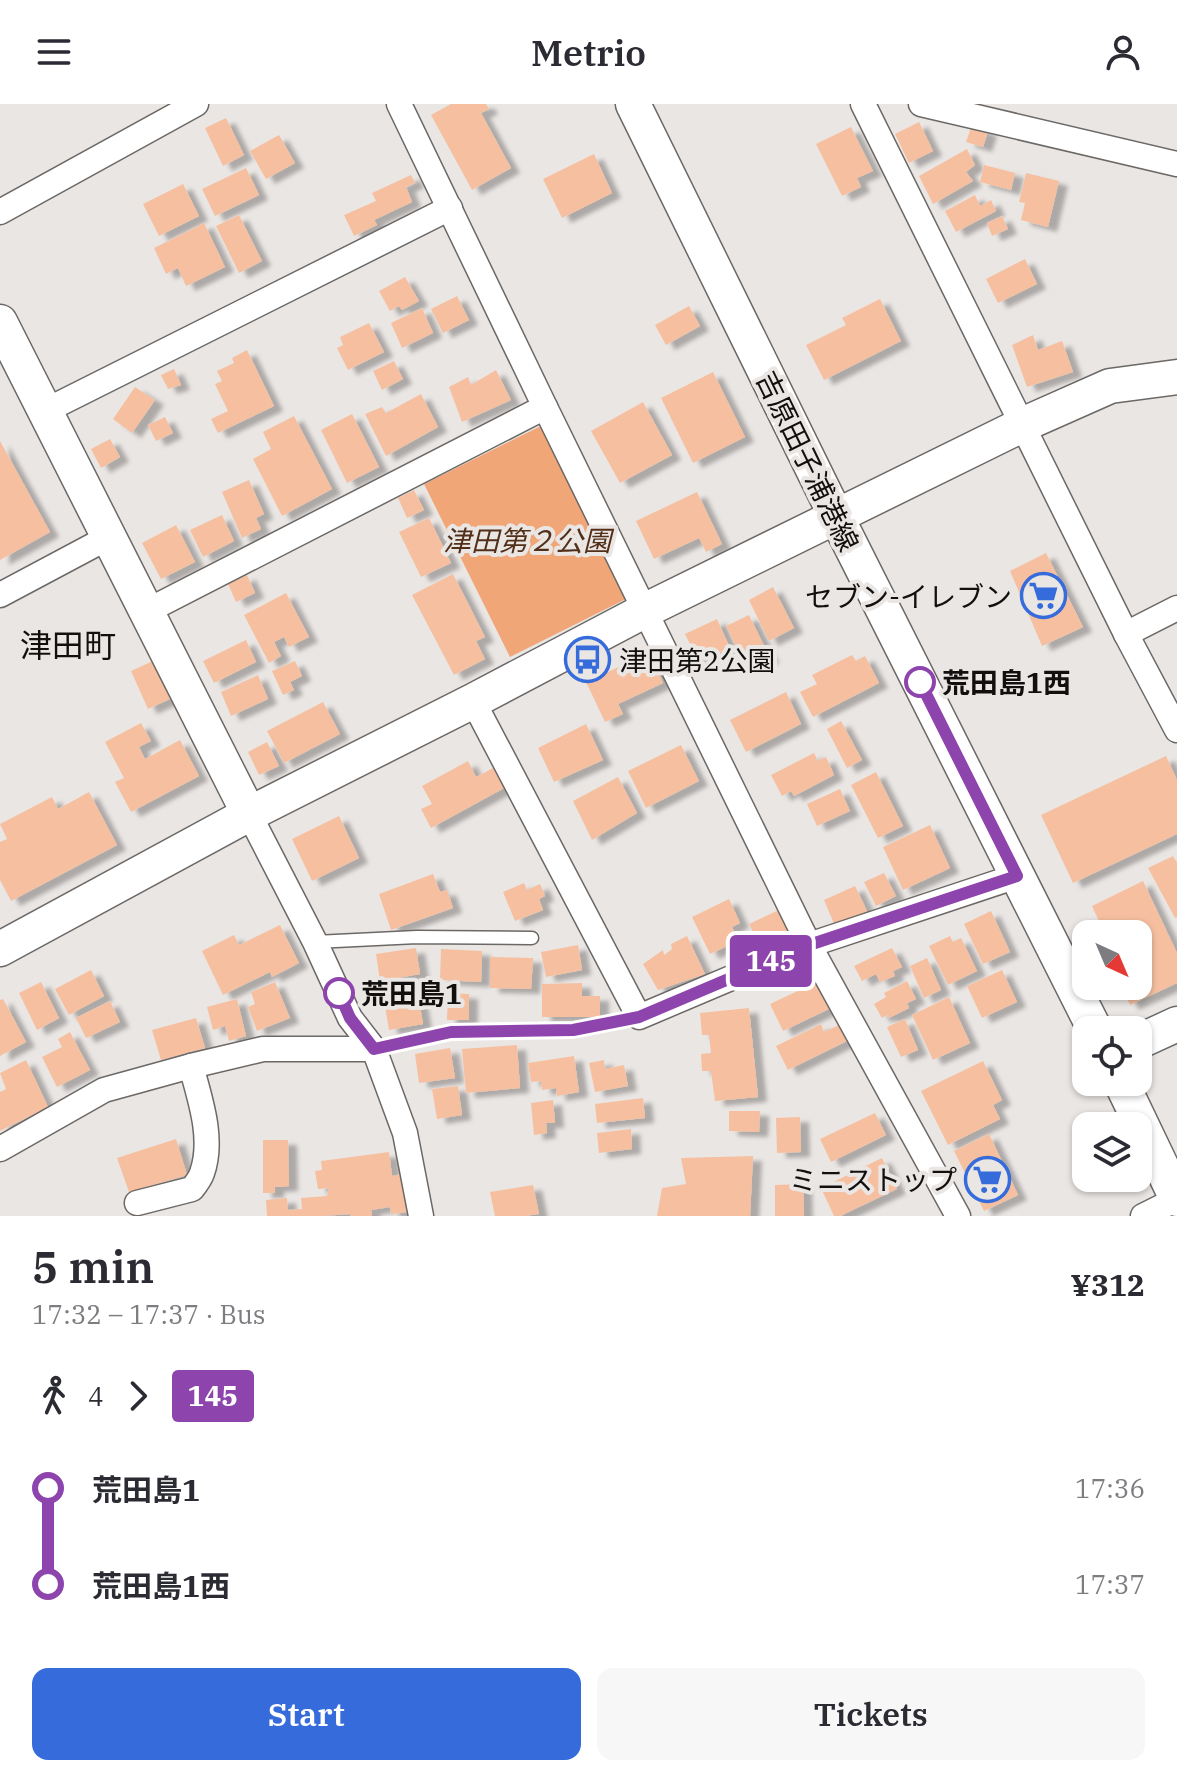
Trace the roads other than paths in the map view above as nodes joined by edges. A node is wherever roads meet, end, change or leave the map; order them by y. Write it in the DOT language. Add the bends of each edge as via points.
graph roads {
  1 [pos="196,104"];
  2 [pos="399,104"];
  3 [pos="633,104"];
  4 [pos="863,104"];
  5 [pos="921,104"];
  6 [pos="1177,164"];
  7 [pos="450,208"];
  8 [pos="0,212"];
  9 [pos="0,322"];
  10 [pos="1177,377"];
  11 [pos="545,407"];
  12 [pos="45,411"];
  13 [pos="1022,425"];
  14 [pos="836,516"];
  15 [pos="109,537"];
  16 [pos="0,595"];
  17 [pos="1177,608"];
  18 [pos="147,611"];
  19 [pos="644,611"];
  20 [pos="1126,634"];
  21 [pos="473,701"];
  22 [pos="1177,730"];
  23 [pos="249,814"];
  24 [pos="1017,876"];
  25 [pos="532,938"];
  26 [pos="315,942"];
  27 [pos="809,945"];
  28 [pos="0,949"];
  29 [pos="1088,1016"];
  30 [pos="639,1017"];
  31 [pos="1177,1024"];
  32 [pos="1152,1036"];
  33 [pos="374,1049"];
  34 [pos="191,1066"];
  35 [pos="1128,1096"];
  36 [pos="0,1149"];
  37 [pos="1177,1199"];
  38 [pos="137,1203"];
  39 [pos="421,1216"];
  40 [pos="958,1216"];
  41 [pos="1143,1216"];
  1 -- 8 [label="street"];
  2 -- 7 [label="street"];
  3 -- 14 [label="street, 吉原田子浦港線"];
  4 -- 13 [label="street"];
  5 -- 6 [label="street"];
  7 -- 11 [label="street"];
  7 -- 12 [label="street"];
  9 -- 12 [label="street"];
  10 -- 13 [label="street" via="1110,386"];
  11 -- 18 [label="street"];
  11 -- 19 [label="street"];
  12 -- 15 [label="street"];
  13 -- 14 [label="street"];
  13 -- 20 [label="street"];
  14 -- 19 [label="street"];
  14 -- 24 [label="street, 吉原田子浦港線"];
  15 -- 16 [label="street"];
  15 -- 18 [label="street"];
  17 -- 20 [label="street"];
  18 -- 23 [label="street"];
  19 -- 21 [label="street"];
  19 -- 27 [label="street"];
  20 -- 22 [label="street"];
  21 -- 23 [label="street"];
  21 -- 30 [label="street"];
  23 -- 26 [label="street"];
  23 -- 28 [label="street"];
  24 -- 27 [label="street"];
  24 -- 29 [label="street, 吉原田子浦港線"];
  25 -- 26 [label="lane"];
  26 -- 33 [label="street" via="350,1018"];
  27 -- 30 [label="street"];
  27 -- 40 [label="street"];
  30 -- 33 [label="lane" via="573,1030 451,1032"];
  31 -- 32 [label="street"];
  33 -- 34 [label="street" via="263,1049"];
  33 -- 39 [label="street" via="405,1133"];
  34 -- 36 [label="street" via="104,1090"];
  34 -- 38 [label="street" via="207,1147 202,1174 192,1189"];
  35 -- 37 [label="street"];
  37 -- 41 [label="street"];
}
